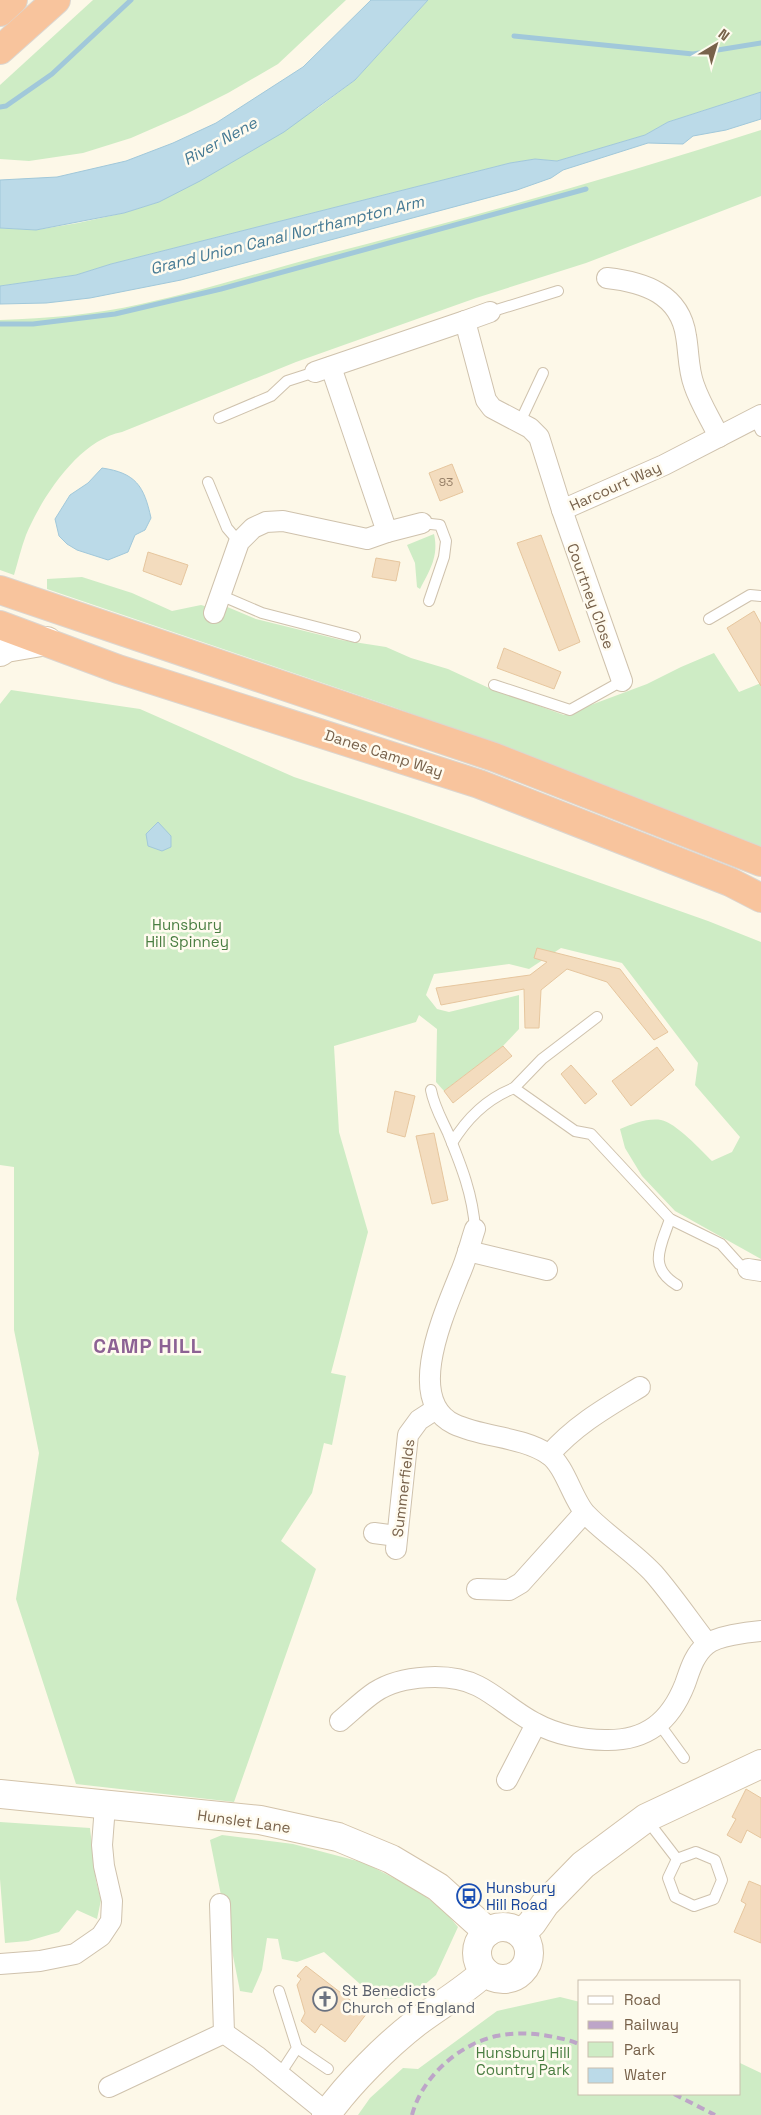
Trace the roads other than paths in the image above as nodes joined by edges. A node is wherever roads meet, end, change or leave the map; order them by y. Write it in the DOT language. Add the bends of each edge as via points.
graph roads {
  1 [pos="13,0"];
  2 [pos="56,0"];
  3 [pos="0,12"];
  4 [pos="0,50"];
  5 [pos="607,278"];
  6 [pos="558,291"];
  7 [pos="490,312"];
  8 [pos="466,321"];
  9 [pos="323,369"];
  10 [pos="543,373"];
  11 [pos="219,418"];
  12 [pos="520,422"];
  13 [pos="759,422"];
  14 [pos="719,437"];
  15 [pos="208,482"];
  16 [pos="562,510"];
  17 [pos="422,523"];
  18 [pos="387,532"];
  19 [pos="239,542"];
  20 [pos="0,590"];
  21 [pos="761,596"];
  22 [pos="429,601"];
  23 [pos="217,604"];
  24 [pos="709,618"];
  25 [pos="0,625"];
  26 [pos="355,637"];
  27 [pos="47,642"];
  28 [pos="0,652"];
  29 [pos="622,681"];
  30 [pos="494,685"];
  31 [pos="761,862"];
  32 [pos="761,898"];
  33 [pos="597,1017"];
  34 [pos="514,1088"];
  35 [pos="431,1090"];
  36 [pos="452,1144"];
  37 [pos="670,1219"];
  38 [pos="475,1229"];
  39 [pos="468,1251"];
  40 [pos="548,1270"];
  41 [pos="755,1270"];
  42 [pos="678,1285"];
  43 [pos="640,1387"];
  44 [pos="436,1409"];
  45 [pos="549,1455"];
  46 [pos="584,1513"];
  47 [pos="374,1533"];
  48 [pos="477,1590"];
  49 [pos="761,1631"];
  50 [pos="707,1643"];
  51 [pos="340,1721"];
  52 [pos="536,1724"];
  53 [pos="660,1725"];
  54 [pos="684,1758"];
  55 [pos="761,1764"];
  56 [pos="507,1780"];
  57 [pos="0,1794"];
  58 [pos="105,1806"];
  59 [pos="646,1818"];
  60 [pos="677,1859"];
  61 [pos="220,1904"];
  62 [pos="488,1932"];
  63 [pos="521,1934"];
  64 [pos="0,1964"];
  65 [pos="485,1972"];
  66 [pos="278,1991"];
  67 [pos="224,2034"];
  68 [pos="297,2048"];
  69 [pos="328,2070"];
  70 [pos="280,2074"];
  71 [pos="109,2087"];
  72 [pos="327,2114"];
  1 -- 3 [label="highway"];
  2 -- 4 [label="highway"];
  5 -- 14 [label="street" via="630,280 644,286 672,303 681,315 694,386"];
  6 -- 7 [label="lane"];
  7 -- 8 [label="street"];
  8 -- 9 [label="street"];
  8 -- 12 [label="street, Harcourt Way" via="486,400 492,408"];
  9 -- 11 [label="lane" via="287,381 271,396"];
  9 -- 18 [label="street"];
  10 -- 12 [label="lane"];
  12 -- 16 [label="street, Harcourt Way" via="540,437"];
  13 -- 14 [label="street, Harcourt Way"];
  14 -- 16 [label="street, Harcourt Way"];
  15 -- 19 [label="lane" via="228,528"];
  16 -- 29 [label="street, Courtney Close"];
  17 -- 18 [label="street"];
  17 -- 22 [label="lane" via="440,525 446,541"];
  18 -- 19 [label="street" via="366,539 283,521 266,522 253,528"];
  19 -- 23 [label="street"];
  20 -- 31 [label="highway, Danes Camp Way" via="494,757"];
  21 -- 24 [label="lane" via="750,595"];
  23 -- 26 [label="lane"];
  25 -- 27 [label="highway, Danes Camp Way"];
  27 -- 28 [label="street" via="6,648"];
  27 -- 32 [label="highway, Danes Camp Way" via="118,669 479,784 730,882"];
  29 -- 30 [label="lane" via="570,710"];
  33 -- 34 [label="lane" via="542,1060"];
  34 -- 36 [label="lane" via="496,1095 464,1123"];
  34 -- 37 [label="lane" via="575,1131 591,1134"];
  35 -- 36 [label="lane" via="434,1106"];
  36 -- 38 [label="lane" via="466,1180"];
  37 -- 41 [label="lane" via="721,1244 739,1264"];
  37 -- 42 [label="lane" via="658,1259 661,1271"];
  38 -- 39 [label="street"];
  39 -- 40 [label="street"];
  39 -- 44 [label="street" via="448,1300 430,1366 430,1387"];
  43 -- 45 [label="street" via="584,1422"];
  44 -- 45 [label="street" via="452,1423 473,1432 523,1443"];
  44 -- 47 [label="street, Summerfields" via="419,1420 408,1435 397,1543"];
  45 -- 46 [label="street"];
  46 -- 48 [label="street" via="522,1583 509,1590"];
  46 -- 50 [label="street" via="654,1574"];
  49 -- 50 [label="street" via="744,1632"];
  50 -- 53 [label="street" via="694,1660 677,1704"];
  51 -- 52 [label="street" via="376,1691 412,1678 442,1677 477,1686"];
  52 -- 53 [label="street" via="566,1735 605,1740 635,1736"];
  52 -- 56 [label="street"];
  53 -- 54 [label="lane"];
  55 -- 59 [label="street"];
  57 -- 58 [label="street, Hunslet Lane"];
  58 -- 62 [label="street, Hunslet Lane" via="260,1820 338,1837 391,1859 438,1887"];
  58 -- 64 [label="street" via="102,1845 112,1901 111,1921 101,1936 75,1954"];
  59 -- 60 [label="lane"];
  59 -- 63 [label="street" via="583,1865 544,1904"];
  60 -- 60 [label="lane" via="696,1852 715,1860 722,1880 714,1899 694,1906 676,1897 668,1878"];
  61 -- 67 [label="street"];
  62 -- 63 [label="street" via="505,1927"];
  62 -- 65 [label="street" via="478,1947"];
  63 -- 65 [label="street" via="529,1956 522,1971 500,1979"];
  65 -- 72 [label="street" via="416,2023 366,2069"];
  66 -- 68 [label="lane"];
  67 -- 70 [label="street"];
  67 -- 71 [label="street"];
  68 -- 69 [label="lane"];
  68 -- 70 [label="lane"];
  70 -- 72 [label="street"];
}
